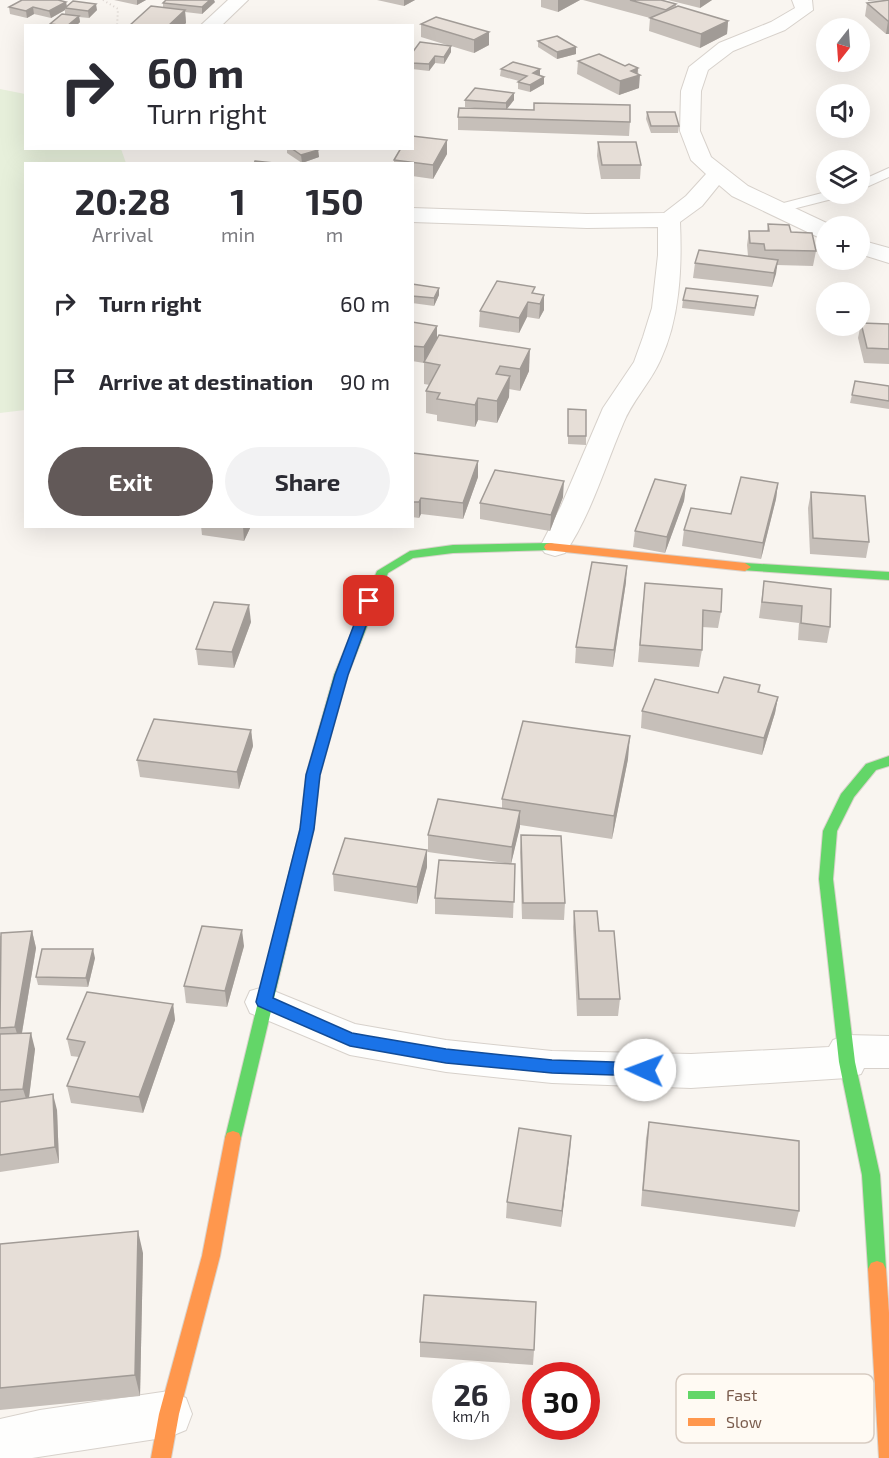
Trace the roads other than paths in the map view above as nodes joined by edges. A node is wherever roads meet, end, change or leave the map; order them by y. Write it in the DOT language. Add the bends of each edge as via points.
graph roads {
  1 [pos="239,0"];
  2 [pos="801,0"];
  3 [pos="211,24"];
  4 [pos="889,172"];
  5 [pos="718,173"];
  6 [pos="870,181"];
  7 [pos="816,199"];
  8 [pos="777,209"];
  9 [pos="414,215"];
  10 [pos="669,220"];
  11 [pos="816,227"];
  12 [pos="870,250"];
  13 [pos="889,256"];
  14 [pos="555,547"];
  15 [pos="889,576"];
  16 [pos="889,761"];
  17 [pos="264,1002"];
  18 [pos="889,1052"];
  19 [pos="847,1057"];
  20 [pos="169,1414"];
  21 [pos="0,1442"];
  22 [pos="161,1458"];
  23 [pos="889,1458"];
  1 -- 3 [label="street"];
  2 -- 5 [label="street" via="804,10 789,20 726,47 699,67 691,91 690,131 702,160"];
  4 -- 6 [label="lane"];
  5 -- 8 [label="street" via="740,191"];
  5 -- 10 [label="street" via="694,201"];
  7 -- 8 [label="lane"];
  8 -- 11 [label="street"];
  9 -- 10 [label="street"];
  10 -- 14 [label="street" via="670,255 664,308 656,337 647,362 616,408"];
  12 -- 13 [label="street"];
  14 -- 15 [label="street" via="724,566"];
  14 -- 17 [label="street" via="453,549 410,555 382,571 341,675 313,775 307,829"];
  16 -- 19 [label="street" via="872,767 848,794 830,831 826,879"];
  17 -- 19 [label="street" via="350,1039 446,1056 552,1067 691,1071"];
  17 -- 20 [label="street" via="211,1256"];
  18 -- 19 [label="street"];
  19 -- 23 [label="street" via="870,1174"];
  20 -- 21 [label="street"];
  20 -- 22 [label="street"];
}
